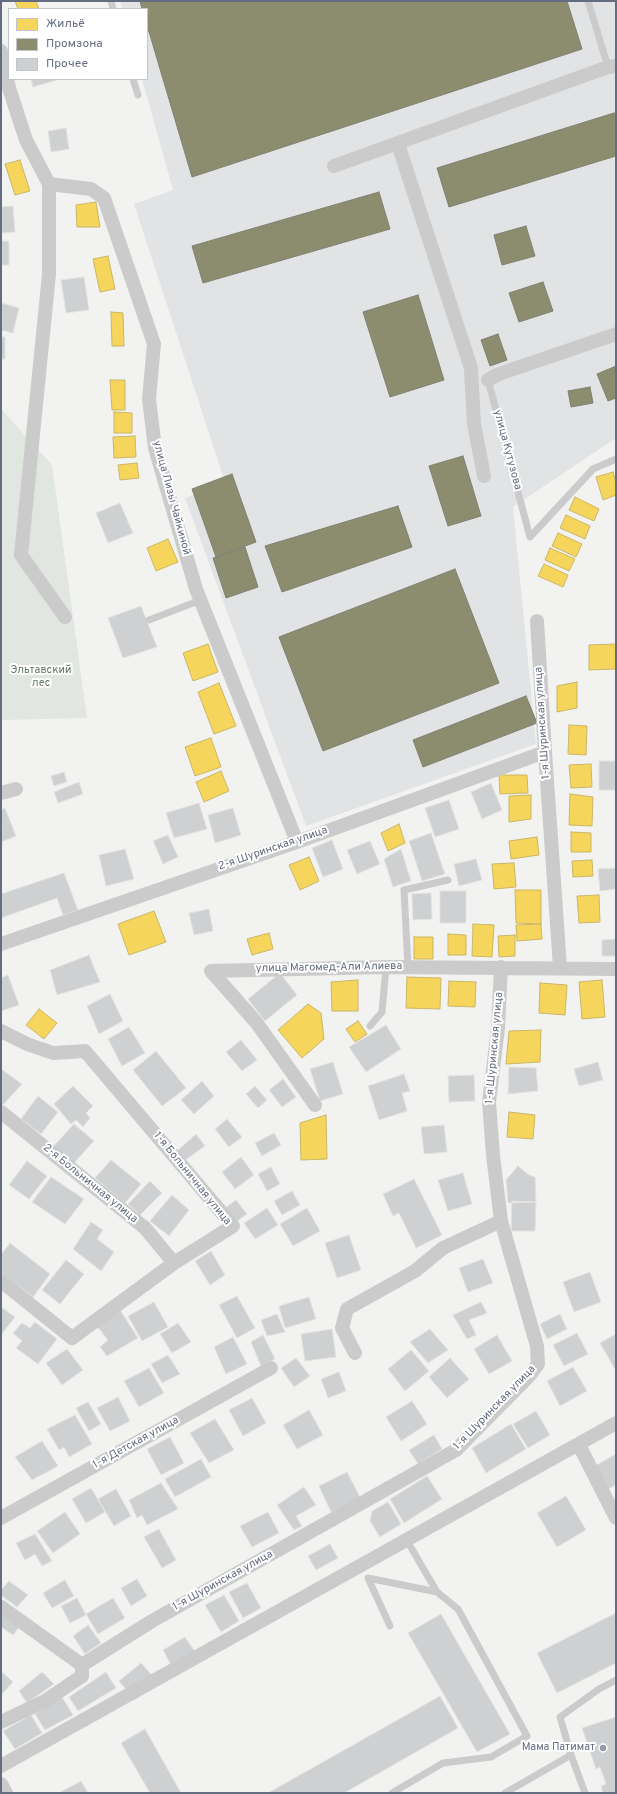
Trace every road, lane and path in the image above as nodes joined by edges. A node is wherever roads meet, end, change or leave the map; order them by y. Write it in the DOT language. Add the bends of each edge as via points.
graph roads {
  1 [pos="588,1"];
  2 [pos="1,51"];
  3 [pos="612,66"];
  4 [pos="133,80"];
  5 [pos="138,95"];
  6 [pos="398,144"];
  7 [pos="334,166"];
  8 [pos="49,184"];
  9 [pos="616,334"];
  10 [pos="488,380"];
  11 [pos="616,459"];
  12 [pos="484,476"];
  13 [pos="201,600"];
  14 [pos="65,617"];
  15 [pos="149,620"];
  16 [pos="537,621"];
  17 [pos="545,752"];
  18 [pos="16,789"];
  19 [pos="1,793"];
  20 [pos="297,842"];
  21 [pos="448,880"];
  22 [pos="1,944"];
  23 [pos="386,967"];
  24 [pos="408,967"];
  25 [pos="501,967"];
  26 [pos="560,967"];
  27 [pos="616,969"];
  28 [pos="370,1026"];
  29 [pos="1,1031"];
  30 [pos="314,1105"];
  31 [pos="1,1112"];
  32 [pos="501,1221"];
  33 [pos="174,1263"];
  34 [pos="1,1281"];
  35 [pos="355,1354"];
  36 [pos="271,1368"];
  37 [pos="616,1424"];
  38 [pos="579,1445"];
  39 [pos="1,1518"];
  40 [pos="616,1518"];
  41 [pos="406,1539"];
  42 [pos="437,1592"];
  43 [pos="1,1606"];
  44 [pos="390,1626"];
  45 [pos="82,1670"];
  46 [pos="616,1680"];
  47 [pos="2,1720"];
  48 [pos="570,1755"];
  49 [pos="1,1766"];
  50 [pos="1,1784"];
  51 [pos="6,1793"];
  52 [pos="392,1793"];
  53 [pos="505,1793"];
  54 [pos="585,1793"];
  1 -- 3 [label="lane"];
  2 -- 8 [label="street" via="9,88 26,140"];
  3 -- 6 [label="street"];
  4 -- 5 [label="lane"];
  6 -- 7 [label="street"];
  6 -- 12 [label="street" via="471,368 474,424"];
  8 -- 13 [label="street, улица Лизы Чайкиной" via="91,190 104,198 154,344 149,399 155,448"];
  8 -- 14 [label="street" via="49,274 22,555"];
  9 -- 10 [label="street, улица Кутузова"];
  10 -- 11 [label="lane, улица Кутузова" via="530,537 592,469"];
  13 -- 15 [label="lane"];
  13 -- 20 [label="street, улица Лизы Чайкиной"];
  16 -- 17 [label="street, 1-я Шуринская улица"];
  17 -- 20 [label="street, 2-я Шуринская улица"];
  17 -- 26 [label="street, 1-я Шуринская улица"];
  18 -- 19 [label="street"];
  20 -- 22 [label="street, 2-я Шуринская улица"];
  21 -- 24 [label="lane" via="404,890"];
  23 -- 24 [label="street, улица Магомед-Али Алиева"];
  23 -- 28 [label="lane" via="382,1012"];
  23 -- 30 [label="street, улица Магомед-Али Алиева" via="211,971 256,1022"];
  24 -- 25 [label="street, улица Магомед-Али Алиева"];
  25 -- 26 [label="street, улица Магомед-Али Алиева"];
  25 -- 32 [label="street, 1-я Шуринская улица" via="498,1028 489,1102"];
  26 -- 27 [label="street, улица Магомед-Али Алиева"];
  29 -- 33 [label="street, 1-я Больничная улица" via="53,1053 85,1051 233,1226"];
  31 -- 33 [label="street, 2-я Больничная улица" via="145,1228"];
  32 -- 35 [label="street" via="443,1248 415,1271 346,1309 342,1328"];
  32 -- 45 [label="street, 1-я Шуринская улица" via="537,1346 538,1364 529,1376 456,1450 152,1621"];
  33 -- 34 [label="street, 1-я Больничная улица" via="72,1338"];
  36 -- 39 [label="street, 1-я Детская улица"];
  37 -- 38 [label="street"];
  38 -- 40 [label="street"];
  38 -- 41 [label="street"];
  41 -- 42 [label="lane"];
  41 -- 49 [label="street"];
  42 -- 44 [label="lane" via="368,1578"];
  42 -- 52 [label="lane" via="458,1609 527,1736 491,1757 443,1763"];
  43 -- 45 [label="street"];
  45 -- 47 [label="street, 1-я Шуринская улица" via="45,1701"];
  46 -- 48 [label="lane" via="560,1716"];
  48 -- 53 [label="lane"];
  48 -- 54 [label="lane"];
  50 -- 51 [label="street"];
}
